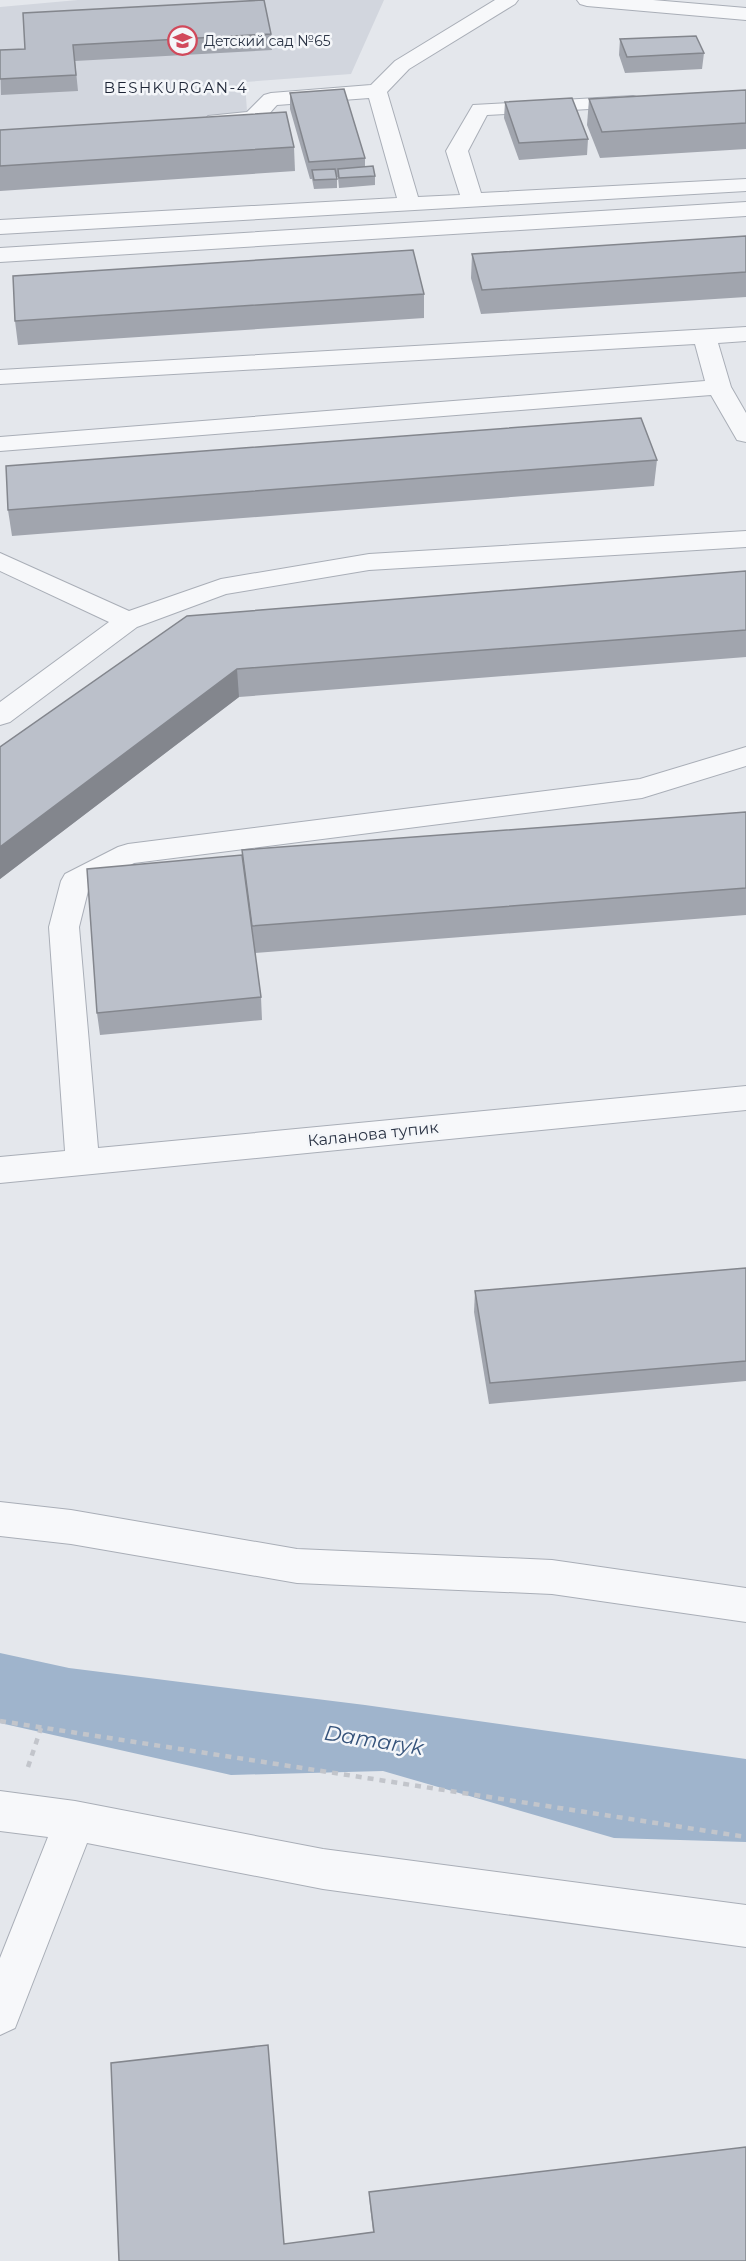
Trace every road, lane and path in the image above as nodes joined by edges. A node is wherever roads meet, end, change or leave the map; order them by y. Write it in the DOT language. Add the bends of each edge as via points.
graph roads {
  1 [pos="508,0"];
  2 [pos="587,0"];
  3 [pos="746,14"];
  4 [pos="376,91"];
  5 [pos="654,101"];
  6 [pos="195,122"];
  7 [pos="746,185"];
  8 [pos="472,200"];
  9 [pos="409,204"];
  10 [pos="746,209"];
  11 [pos="0,227"];
  12 [pos="0,255"];
  13 [pos="746,334"];
  14 [pos="705,337"];
  15 [pos="0,377"];
  16 [pos="719,387"];
  17 [pos="746,435"];
  18 [pos="0,444"];
  19 [pos="746,539"];
  20 [pos="0,561"];
  21 [pos="128,621"];
  22 [pos="0,716"];
  23 [pos="746,756"];
  24 [pos="746,1098"];
  25 [pos="83,1163"];
  26 [pos="0,1170"];
  27 [pos="0,1519"];
  28 [pos="746,1605"];
  29 [pos="0,1721"];
  30 [pos="0,1811"];
  31 [pos="75,1821"];
  32 [pos="746,1837"];
  33 [pos="746,1926"];
  34 [pos="0,2013"];
  1 -- 4 [label="street" via="402,64"];
  2 -- 3 [label="street"];
  4 -- 6 [label="street" via="271,99 253,118"];
  4 -- 9 [label="street"];
  5 -- 8 [label="street" via="480,109 457,151"];
  7 -- 8 [label="street"];
  8 -- 9 [label="street"];
  9 -- 11 [label="street"];
  10 -- 12 [label="street"];
  13 -- 14 [label="street"];
  14 -- 15 [label="street"];
  14 -- 16 [label="street"];
  16 -- 17 [label="street"];
  16 -- 18 [label="street"];
  19 -- 21 [label="street" via="369,562 221,587"];
  20 -- 21 [label="street"];
  21 -- 22 [label="street"];
  23 -- 25 [label="street" via="642,788 128,854 76,881 64,927"];
  24 -- 25 [label="street, Каланова тупик"];
  25 -- 26 [label="street, Каланова тупик"];
  27 -- 28 [label="street" via="71,1527 297,1566 552,1576"];
  29 -- 32 [label="path"];
  30 -- 31 [label="street"];
  31 -- 33 [label="street" via="323,1869"];
  31 -- 34 [label="street"];
}
